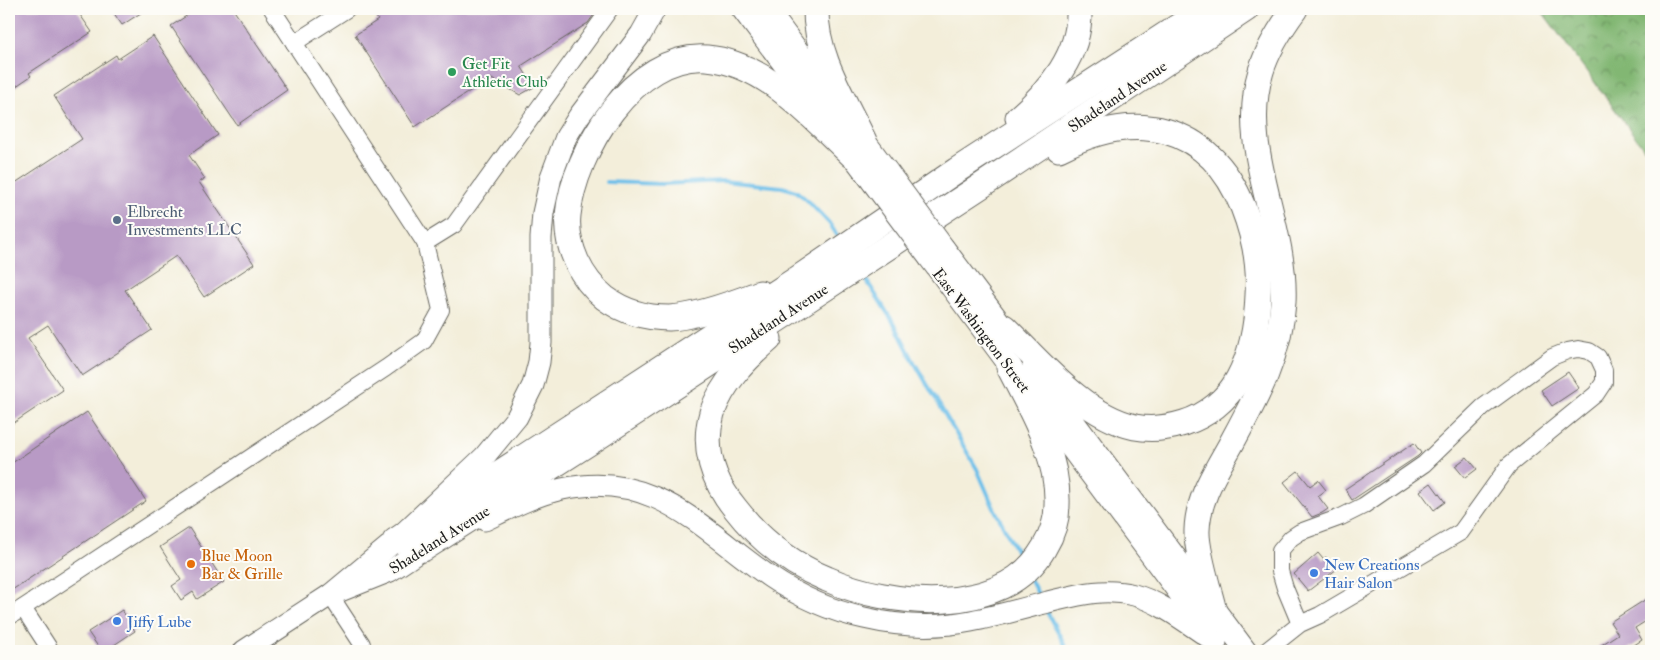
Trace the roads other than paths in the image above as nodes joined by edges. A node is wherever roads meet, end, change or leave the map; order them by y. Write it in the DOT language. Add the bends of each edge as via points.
graph roads {
  1 [pos="272,9"];
  2 [pos="347,9"];
  3 [pos="610,9"];
  4 [pos="655,9"];
  5 [pos="742,9"];
  6 [pos="767,9"];
  7 [pos="816,9"];
  8 [pos="1079,9"];
  9 [pos="1205,9"];
  10 [pos="1246,9"];
  11 [pos="1295,9"];
  12 [pos="294,43"];
  13 [pos="858,148"];
  14 [pos="957,170"];
  15 [pos="984,184"];
  16 [pos="425,243"];
  17 [pos="937,254"];
  18 [pos="806,287"];
  19 [pos="1004,327"];
  20 [pos="1009,366"];
  21 [pos="395,540"];
  22 [pos="423,549"];
  23 [pos="330,595"];
  24 [pos="1213,607"];
  25 [pos="22,608"];
  26 [pos="9,617"];
  27 [pos="1300,624"];
  28 [pos="362,644"];
  29 [pos="1220,647"];
  30 [pos="1276,648"];
  31 [pos="50,651"];
  32 [pos="244,651"];
  33 [pos="1246,651"];
  1 -- 12 [label="lane"];
  2 -- 12 [label="lane"];
  3 -- 16 [label="lane" via="454,225"];
  4 -- 21 [label="main road" via="645,29 579,116 566,137 551,177 541,238 541,343 537,373 526,402 484,457"];
  5 -- 13 [label="main road, East Washington Street"];
  6 -- 13 [label="main road, East Washington Street"];
  7 -- 13 [label="highway" via="827,62"];
  8 -- 14 [label="highway" via="1073,50 1053,81 1031,106"];
  9 -- 14 [label="highway, Shadeland Avenue"];
  10 -- 15 [label="highway, Shadeland Avenue"];
  11 -- 24 [label="highway" via="1267,54 1254,107 1254,137 1282,266 1280,327 1267,374 1208,484 1200,507 1197,531"];
  12 -- 16 [label="lane"];
  13 -- 17 [label="main road, East Washington Street, bridge"];
  13 -- 18 [label="highway" via="757,74 732,63 695,58 650,74 633,89 604,123 583,160 568,215 571,248 584,276 612,303 640,315 669,318"];
  14 -- 18 [label="highway, Shadeland Avenue"];
  15 -- 18 [label="highway, Shadeland Avenue"];
  15 -- 19 [label="highway" via="1090,135 1128,128 1161,130 1196,145 1216,162 1228,178 1247,216 1257,260 1257,320 1242,372 1219,403 1205,414 1180,424 1141,428 1105,415 1065,386"];
  16 -- 25 [label="lane" via="441,310 424,341"];
  17 -- 19 [label="main road, East Washington Street"];
  17 -- 20 [label="main road, East Washington Street"];
  18 -- 20 [label="highway" via="722,392 712,414 708,438 710,459 725,495 759,535 800,565 844,586 909,599 969,596 1010,582 1041,554 1055,520 1055,480 1040,430"];
  18 -- 21 [label="highway, Shadeland Avenue"];
  18 -- 22 [label="highway, Shadeland Avenue" via="603,434"];
  19 -- 24 [label="main road, East Washington Street"];
  20 -- 29 [label="main road, East Washington Street"];
  21 -- 23 [label="main road, Shadeland Avenue"];
  22 -- 23 [label="main road, Shadeland Avenue" via="390,571"];
  22 -- 29 [label="main road" via="518,504 552,492 582,486 620,487 672,504 786,587 830,608 860,617 908,625 956,624 1084,593 1114,592 1154,603"];
  23 -- 28 [label="lane"];
  23 -- 32 [label="main road"];
  24 -- 33 [label="main road, East Washington Street"];
  25 -- 26 [label="lane"];
  25 -- 31 [label="lane"];
  27 -- 27 [label="lane" via="1320,616 1461,532 1509,465 1596,394 1604,382 1604,370 1598,358 1578,348 1552,357 1483,407 1424,464 1363,506 1291,538 1280,551 1280,571"];
  27 -- 30 [label="lane"];
}
